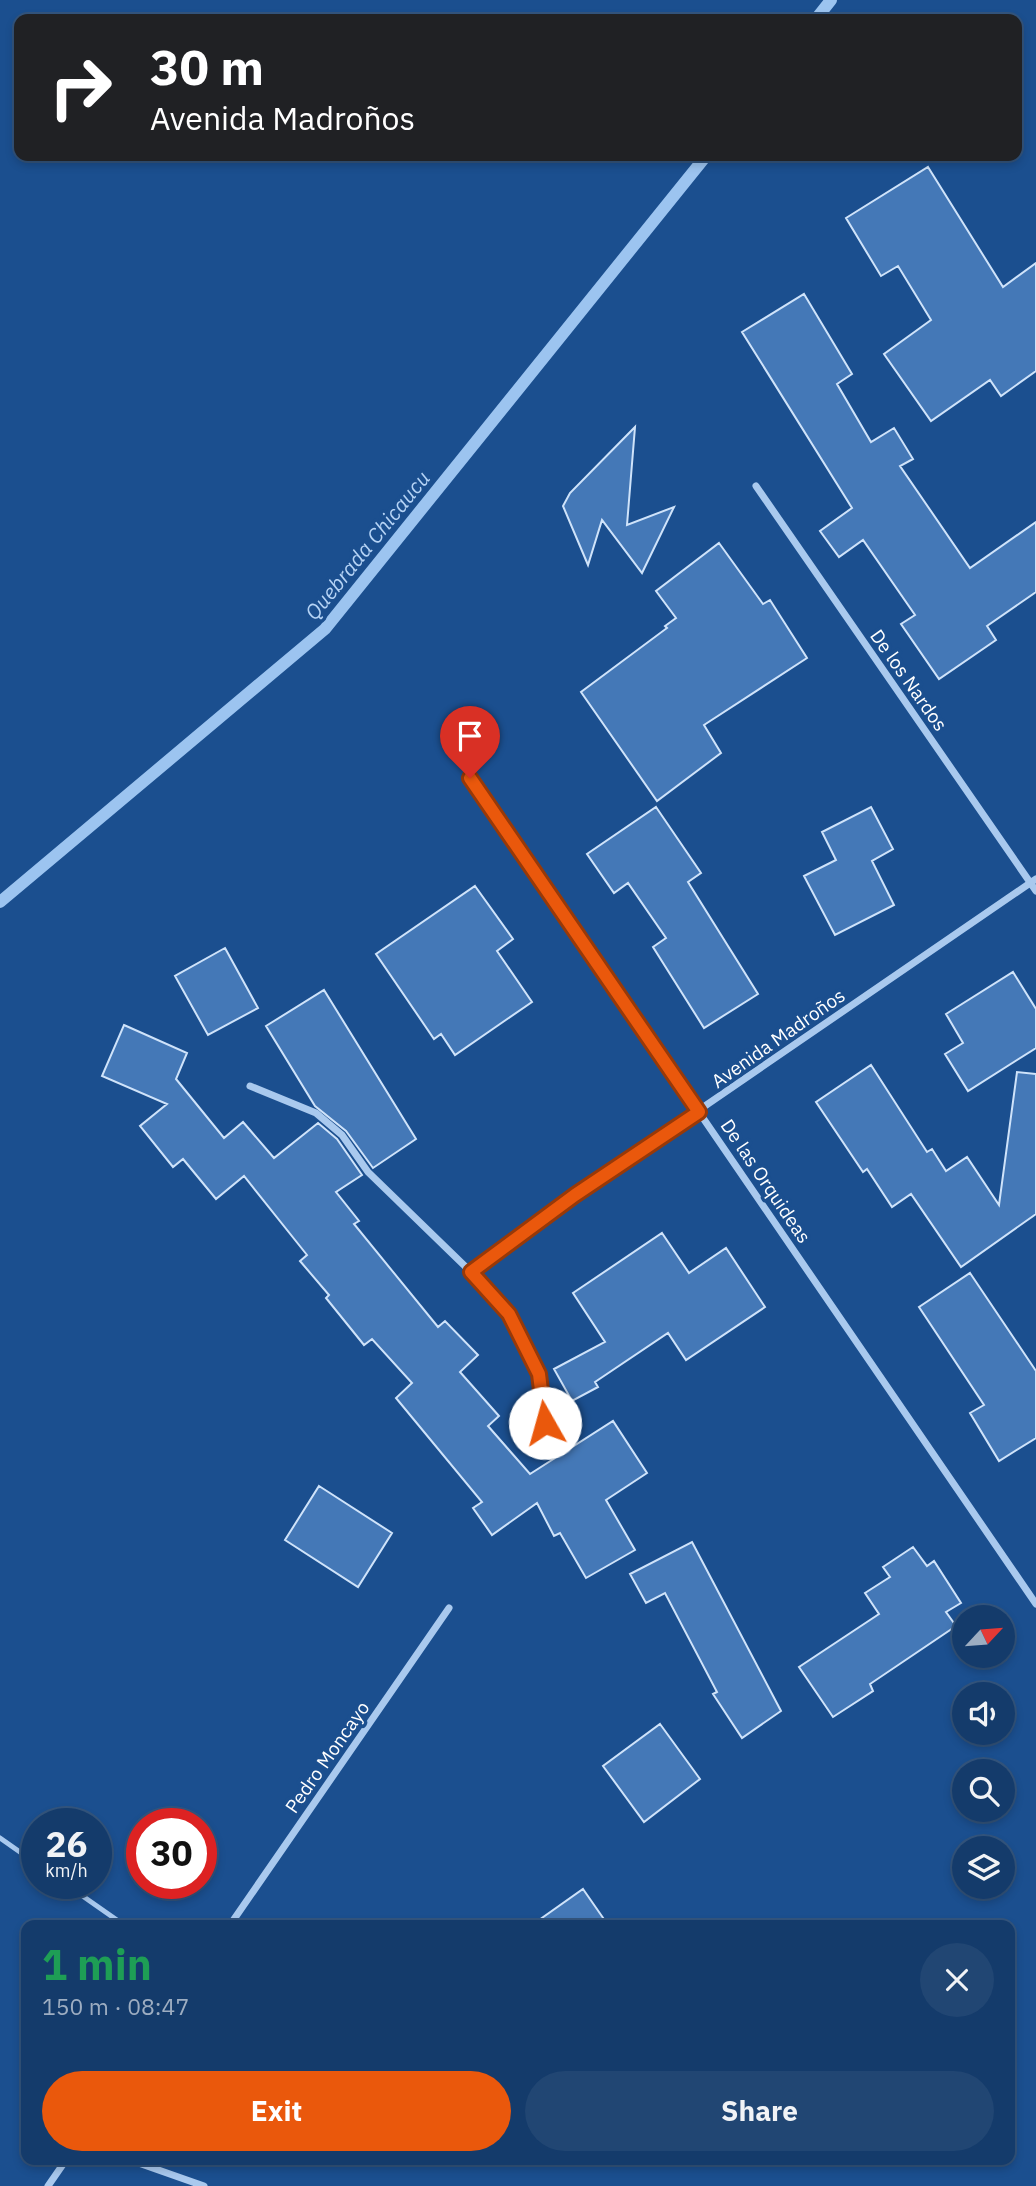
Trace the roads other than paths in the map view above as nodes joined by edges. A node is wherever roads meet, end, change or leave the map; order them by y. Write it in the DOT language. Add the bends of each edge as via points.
graph roads {
  1 [pos="756,486"];
  2 [pos="470,778"];
  3 [pos="1033,881"];
  4 [pos="1036,891"];
  5 [pos="250,1086"];
  6 [pos="699,1112"];
  7 [pos="471,1272"];
  8 [pos="539,1456"];
  9 [pos="1036,1604"];
  10 [pos="449,1608"];
  11 [pos="0,1838"];
  12 [pos="21,1853"];
  13 [pos="87,1899"];
  14 [pos="117,1920"];
  15 [pos="233,1920"];
  16 [pos="63,2165"];
  17 [pos="144,2165"];
  18 [pos="48,2186"];
  19 [pos="204,2186"];
  1 -- 3 [label="street, De los Nardos"];
  2 -- 6 [label="street, De las Orquideas"];
  3 -- 4 [label="street, De los Nardos"];
  3 -- 6 [label="street, Avenida Madroños"];
  5 -- 7 [label="street" via="316,1113 342,1135 368,1172"];
  6 -- 7 [label="street, Avenida Madroños"];
  6 -- 9 [label="street, De las Orquideas"];
  7 -- 8 [label="street" via="509,1314 539,1374 545,1423"];
  10 -- 15 [label="street, Pedro Moncayo"];
  11 -- 12 [label="lane"];
  13 -- 14 [label="lane"];
  16 -- 18 [label="street"];
  17 -- 19 [label="street"];
}
